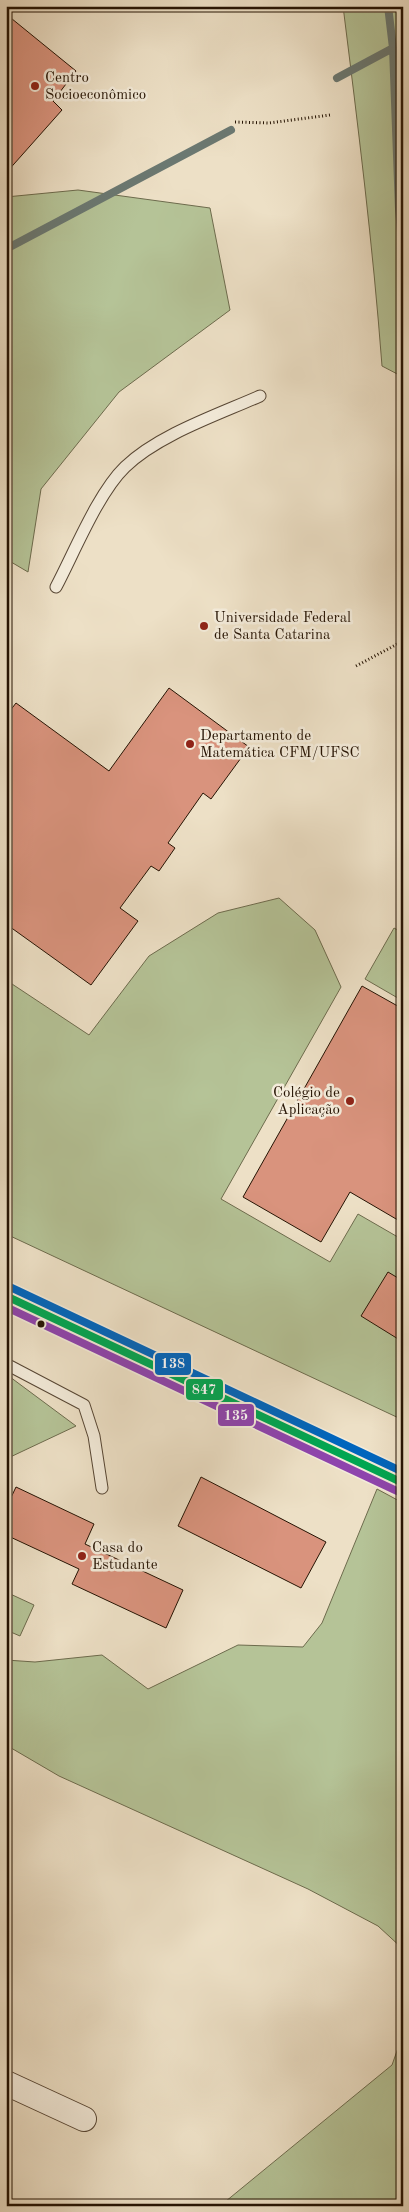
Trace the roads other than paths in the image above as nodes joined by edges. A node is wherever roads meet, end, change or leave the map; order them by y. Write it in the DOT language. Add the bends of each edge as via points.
graph roads {
  1 [pos="260,396"];
  2 [pos="56,587"];
  3 [pos="6,1296"];
  4 [pos="6,1364"];
  5 [pos="403,1483"];
  6 [pos="102,1488"];
  7 [pos="6,2082"];
  8 [pos="84,2119"];
  1 -- 2 [label="lane" via="155,444 124,468 102,498"];
  3 -- 5 [label="main road"];
  4 -- 6 [label="lane" via="84,1405 94,1436"];
  7 -- 8 [label="street"];
}
